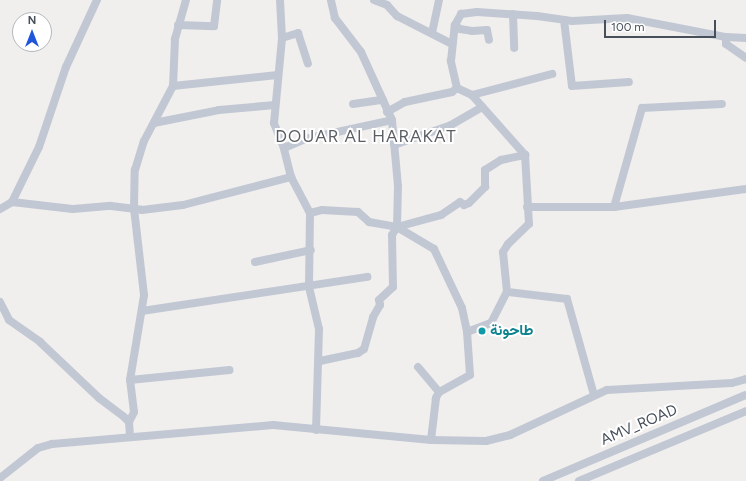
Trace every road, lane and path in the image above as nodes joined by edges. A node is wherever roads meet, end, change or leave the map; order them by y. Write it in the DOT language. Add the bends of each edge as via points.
graph roads {
  1 [pos="97,0"];
  2 [pos="186,0"];
  3 [pos="217,0"];
  4 [pos="280,0"];
  5 [pos="331,0"];
  6 [pos="374,0"];
  7 [pos="439,0"];
  8 [pos="387,3"];
  9 [pos="513,14"];
  10 [pos="564,20"];
  11 [pos="178,25"];
  12 [pos="455,25"];
  13 [pos="432,33"];
  14 [pos="726,37"];
  15 [pos="282,38"];
  16 [pos="746,38"];
  17 [pos="489,40"];
  18 [pos="452,44"];
  19 [pos="514,48"];
  20 [pos="746,58"];
  21 [pos="308,63"];
  22 [pos="552,74"];
  23 [pos="276,75"];
  24 [pos="629,82"];
  25 [pos="173,86"];
  26 [pos="457,88"];
  27 [pos="472,95"];
  28 [pos="383,100"];
  29 [pos="353,104"];
  30 [pos="722,104"];
  31 [pos="275,105"];
  32 [pos="482,106"];
  33 [pos="387,112"];
  34 [pos="392,120"];
  35 [pos="154,123"];
  36 [pos="394,145"];
  37 [pos="284,148"];
  38 [pos="525,155"];
  39 [pos="292,178"];
  40 [pos="746,189"];
  41 [pos="12,202"];
  42 [pos="527,207"];
  43 [pos="614,207"];
  44 [pos="0,209"];
  45 [pos="134,209"];
  46 [pos="310,213"];
  47 [pos="397,227"];
  48 [pos="311,250"];
  49 [pos="256,262"];
  50 [pos="367,276"];
  51 [pos="309,287"];
  52 [pos="506,292"];
  53 [pos="0,302"];
  54 [pos="142,311"];
  55 [pos="467,332"];
  56 [pos="320,361"];
  57 [pos="418,367"];
  58 [pos="230,370"];
  59 [pos="746,379"];
  60 [pos="130,380"];
  61 [pos="439,392"];
  62 [pos="746,395"];
  63 [pos="594,396"];
  64 [pos="746,411"];
  65 [pos="129,422"];
  66 [pos="316,430"];
  67 [pos="130,436"];
  68 [pos="431,440"];
  69 [pos="0,478"];
  70 [pos="543,481"];
  71 [pos="579,481"];
  1 -- 41 [label="street" via="66,67 39,148"];
  2 -- 11 [label="street"];
  3 -- 11 [label="street" via="214,26"];
  4 -- 15 [label="street"];
  5 -- 28 [label="street" via="335,18 361,52"];
  6 -- 8 [label="street"];
  7 -- 13 [label="street"];
  8 -- 13 [label="street" via="397,16"];
  9 -- 10 [label="street"];
  9 -- 12 [label="street" via="461,14"];
  9 -- 19 [label="street"];
  10 -- 14 [label="street" via="591,22 627,18"];
  10 -- 24 [label="street" via="572,86"];
  11 -- 25 [label="street"];
  12 -- 17 [label="street" via="460,29 472,31 487,30"];
  12 -- 18 [label="street"];
  13 -- 18 [label="street"];
  14 -- 16 [label="street"];
  14 -- 20 [label="street" via="726,44"];
  15 -- 21 [label="street" via="298,33"];
  15 -- 23 [label="street"];
  18 -- 26 [label="street" via="451,61"];
  22 -- 27 [label="street"];
  23 -- 25 [label="street"];
  23 -- 31 [label="street"];
  25 -- 35 [label="street"];
  26 -- 27 [label="street"];
  26 -- 33 [label="street" via="452,92 405,102"];
  27 -- 32 [label="street"];
  28 -- 29 [label="street"];
  28 -- 33 [label="street"];
  30 -- 43 [label="street" via="642,108"];
  31 -- 35 [label="street" via="219,110"];
  31 -- 37 [label="street" via="274,123"];
  32 -- 36 [label="street" via="451,125"];
  32 -- 38 [label="street"];
  33 -- 34 [label="street"];
  34 -- 36 [label="street"];
  34 -- 37 [label="street" via="305,139"];
  35 -- 45 [label="street" via="144,141 135,170"];
  36 -- 47 [label="street" via="398,186"];
  37 -- 39 [label="street"];
  38 -- 42 [label="street"];
  38 -- 47 [label="street" via="501,160 485,170 485,187 469,203 464,205 460,202 441,215"];
  39 -- 45 [label="street" via="183,205"];
  39 -- 46 [label="street"];
  40 -- 43 [label="street"];
  41 -- 44 [label="street"];
  41 -- 45 [label="street" via="73,209 111,206"];
  42 -- 43 [label="street"];
  42 -- 52 [label="street" via="530,224 503,252"];
  45 -- 54 [label="street" via="144,295"];
  46 -- 47 [label="street" via="350,210 358,212 369,222"];
  46 -- 48 [label="street"];
  47 -- 55 [label="street" via="434,249 462,308"];
  47 -- 56 [label="street" via="392,234 393,288 379,300 380,305 373,317 364,350"];
  48 -- 49 [label="street"];
  48 -- 51 [label="street"];
  50 -- 51 [label="street"];
  51 -- 54 [label="street"];
  51 -- 56 [label="street" via="319,329"];
  52 -- 55 [label="street" via="491,323"];
  52 -- 63 [label="street" via="567,299"];
  53 -- 65 [label="street" via="9,320 40,342"];
  54 -- 60 [label="street"];
  55 -- 61 [label="street" via="470,375"];
  56 -- 66 [label="street"];
  57 -- 61 [label="street"];
  58 -- 60 [label="street"];
  59 -- 63 [label="street" via="732,383 616,388"];
  60 -- 65 [label="street" via="134,412"];
  61 -- 68 [label="street"];
  62 -- 70 [label="street, AMV_ROAD"];
  63 -- 68 [label="street" via="501,438 474,441"];
  64 -- 71 [label="street"];
  65 -- 67 [label="street"];
  66 -- 67 [label="street" via="273,426"];
  66 -- 68 [label="street"];
  67 -- 69 [label="street" via="43,445"];
}
